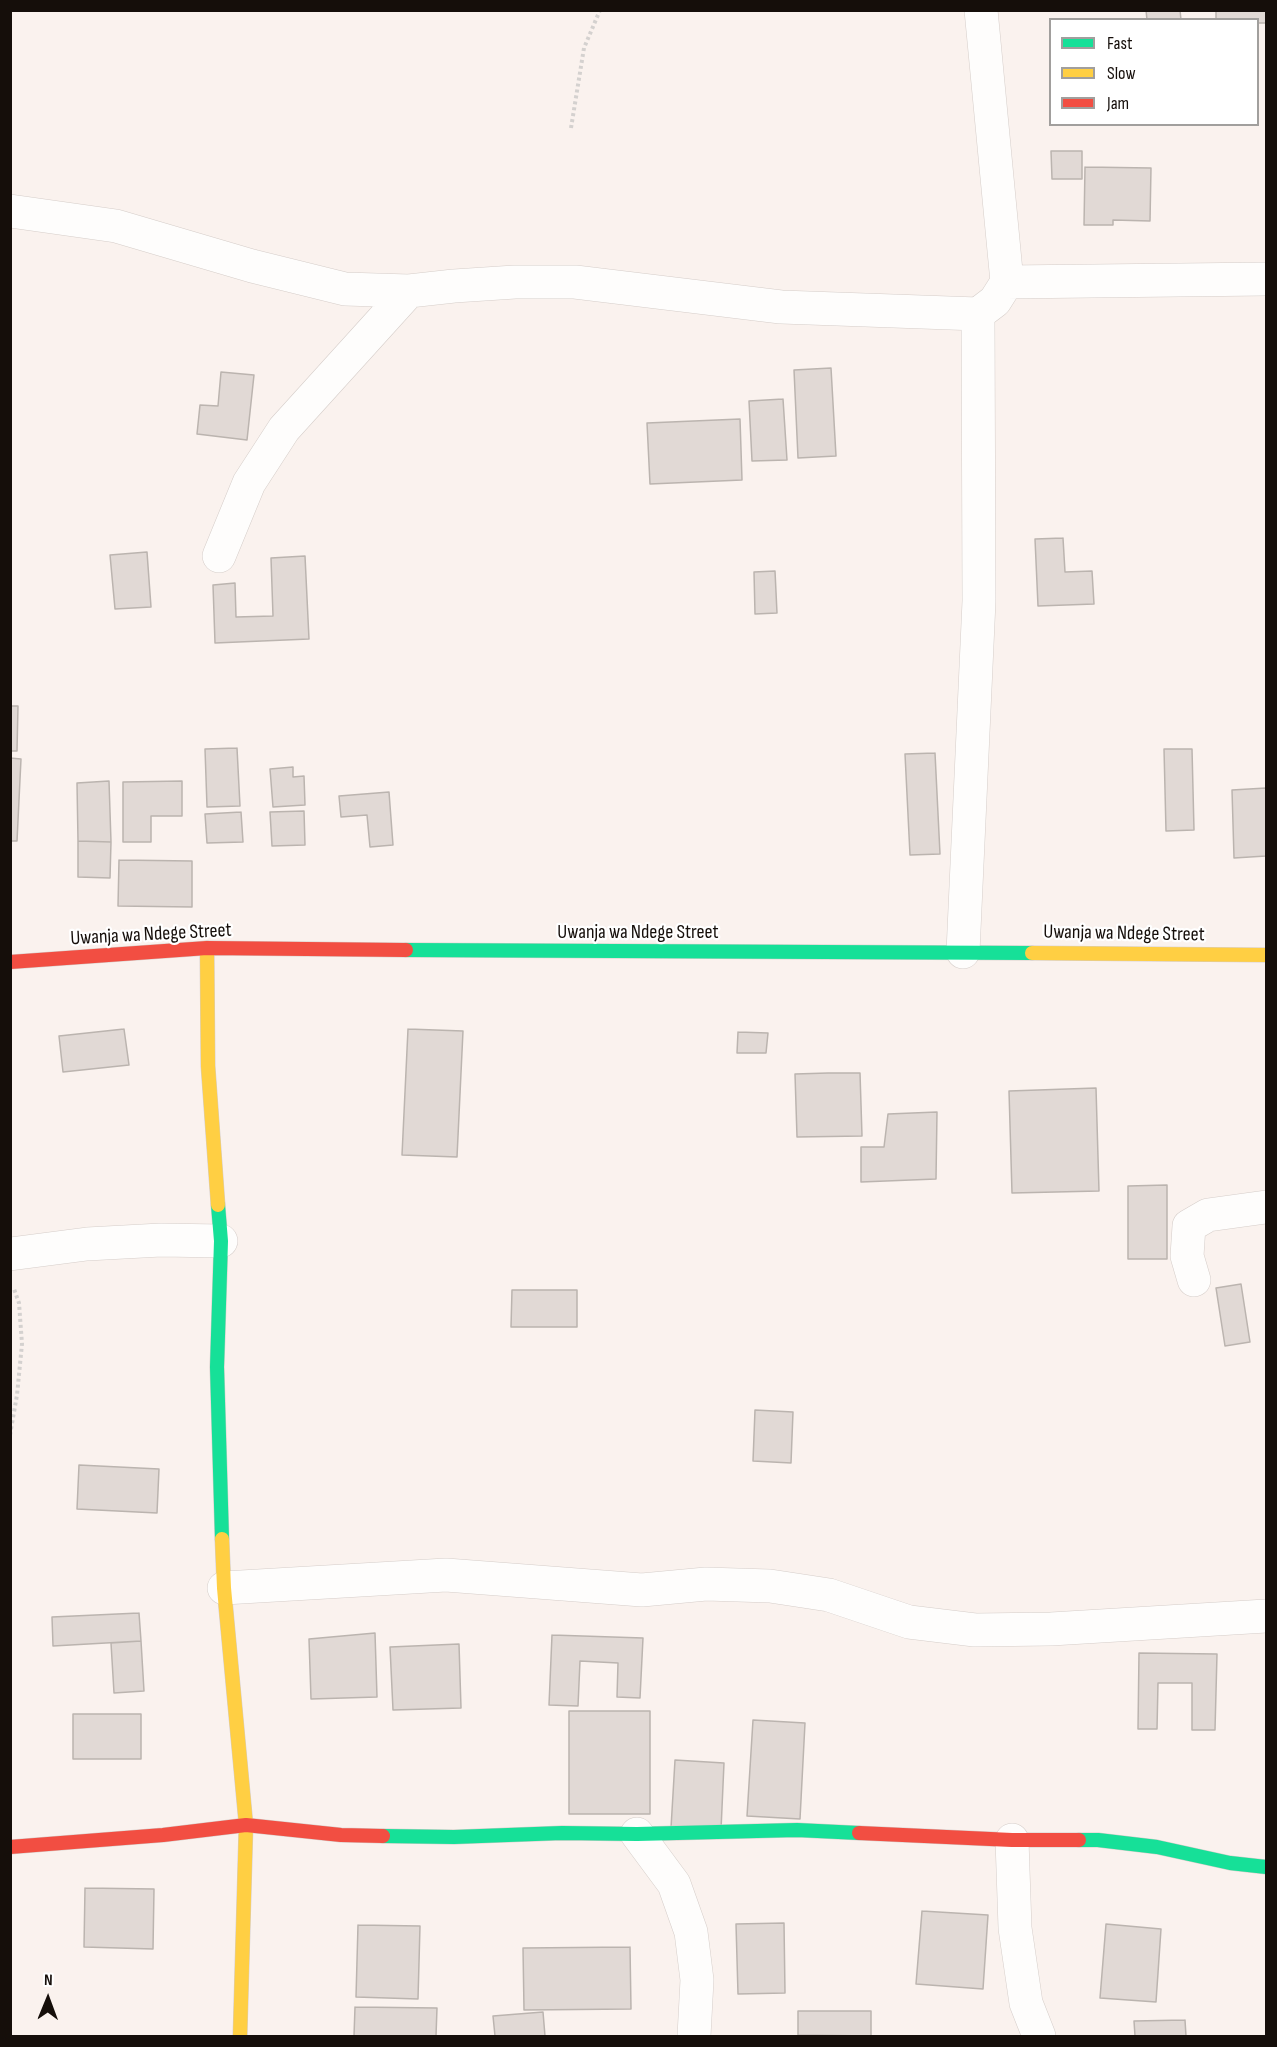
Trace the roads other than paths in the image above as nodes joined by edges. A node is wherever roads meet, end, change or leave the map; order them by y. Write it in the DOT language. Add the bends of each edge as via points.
graph roads {
  1 [pos="981,10"];
  2 [pos="10,211"];
  3 [pos="1266,279"];
  4 [pos="1007,282"];
  5 [pos="409,291"];
  6 [pos="978,314"];
  7 [pos="219,556"];
  8 [pos="207,948"];
  9 [pos="963,952"];
  10 [pos="1266,955"];
  11 [pos="10,962"];
  12 [pos="1266,1207"];
  13 [pos="221,1242"];
  14 [pos="10,1254"];
  15 [pos="1194,1280"];
  16 [pos="224,1588"];
  17 [pos="1266,1616"];
  18 [pos="246,1824"];
  19 [pos="637,1834"];
  20 [pos="1012,1840"];
  21 [pos="10,1847"];
  22 [pos="1266,1867"];
  23 [pos="240,2037"];
  24 [pos="694,2037"];
  25 [pos="1039,2037"];
  1 -- 4 [label="street"];
  2 -- 5 [label="street" via="116,226 345,289"];
  3 -- 4 [label="street"];
  4 -- 6 [label="street" via="995,301"];
  5 -- 6 [label="street" via="515,282 575,282 781,307"];
  5 -- 7 [label="street" via="284,429 249,483"];
  6 -- 9 [label="street" via="979,601"];
  8 -- 9 [label="street, Uwanja wa Ndege Street"];
  8 -- 11 [label="street, Uwanja wa Ndege Street"];
  8 -- 13 [label="street" via="208,1066"];
  9 -- 10 [label="street, Uwanja wa Ndege Street"];
  12 -- 15 [label="street" via="1208,1215 1189,1226 1187,1256"];
  13 -- 14 [label="street" via="87,1244"];
  13 -- 16 [label="street" via="218,1367"];
  16 -- 17 [label="street" via="446,1575 642,1590 706,1584 770,1586 829,1595 909,1622 975,1630"];
  16 -- 18 [label="street"];
  18 -- 19 [label="street" via="341,1835"];
  18 -- 21 [label="street"];
  18 -- 23 [label="street"];
  19 -- 20 [label="street" via="797,1830"];
  19 -- 24 [label="street" via="674,1884 692,1932 697,1980"];
  20 -- 22 [label="street" via="1098,1840"];
  20 -- 25 [label="street" via="1015,1928 1026,2003"];
}
